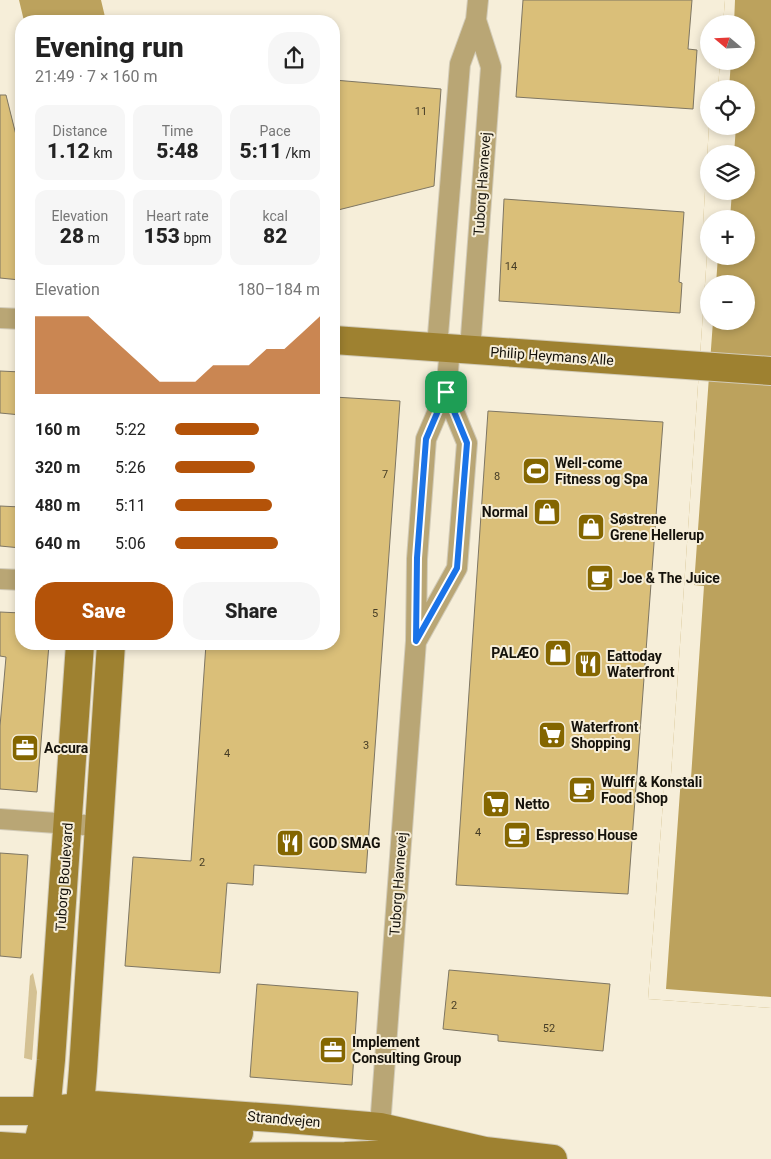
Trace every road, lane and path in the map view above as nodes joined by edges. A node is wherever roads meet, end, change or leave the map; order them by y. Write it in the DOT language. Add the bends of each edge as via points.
graph roads {
  1 [pos="478,0"];
  2 [pos="476,20"];
  3 [pos="0,318"];
  4 [pos="15,319"];
  5 [pos="340,340"];
  6 [pos="452,349"];
  7 [pos="771,371"];
  8 [pos="446,392"];
  9 [pos="0,579"];
  10 [pos="15,580"];
  11 [pos="416,641"];
  12 [pos="80,650"];
  13 [pos="111,650"];
  14 [pos="0,819"];
  15 [pos="67,824"];
  16 [pos="98,826"];
  17 [pos="0,1111"];
  18 [pos="46,1111"];
  19 [pos="380,1127"];
  20 [pos="74,1135"];
  21 [pos="0,1146"];
  22 [pos="485,1151"];
  23 [pos="36,1154"];
  24 [pos="122,1157"];
  25 [pos="553,1159"];
  1 -- 2 [label="street, Tuborg Havnevej"];
  2 -- 6 [label="street, Tuborg Havnevej" via="460,64"];
  2 -- 6 [label="street, Tuborg Havnevej" via="491,67"];
  3 -- 4 [label="street"];
  5 -- 6 [label="street, Philip Heymans Alle"];
  6 -- 7 [label="street, Philip Heymans Alle"];
  6 -- 8 [label="street, Tuborg Havnevej"];
  8 -- 11 [label="street, Tuborg Havnevej" via="426,439 417,558"];
  8 -- 11 [label="street, Tuborg Havnevej" via="467,443 457,568"];
  9 -- 10 [label="street"];
  11 -- 19 [label="street, Tuborg Havnevej"];
  12 -- 15 [label="street, Tuborg Boulevard"];
  13 -- 16 [label="street"];
  14 -- 15 [label="street"];
  15 -- 16 [label="street"];
  15 -- 18 [label="street, Tuborg Boulevard"];
  16 -- 20 [label="street"];
  17 -- 18 [label="street"];
  18 -- 20 [label="street"];
  18 -- 23 [label="street, Tuborg Boulevard"];
  19 -- 20 [label="street, Strandvejen" via="130,1107"];
  19 -- 22 [label="street, Strandvejen"];
  20 -- 23 [label="street" via="63,1126 49,1132"];
  20 -- 24 [label="street, Strandvejen"];
  21 -- 23 [label="street"];
  22 -- 24 [label="street, Strandvejen" via="344,1156"];
  22 -- 25 [label="street, Strandvejen"];
}
